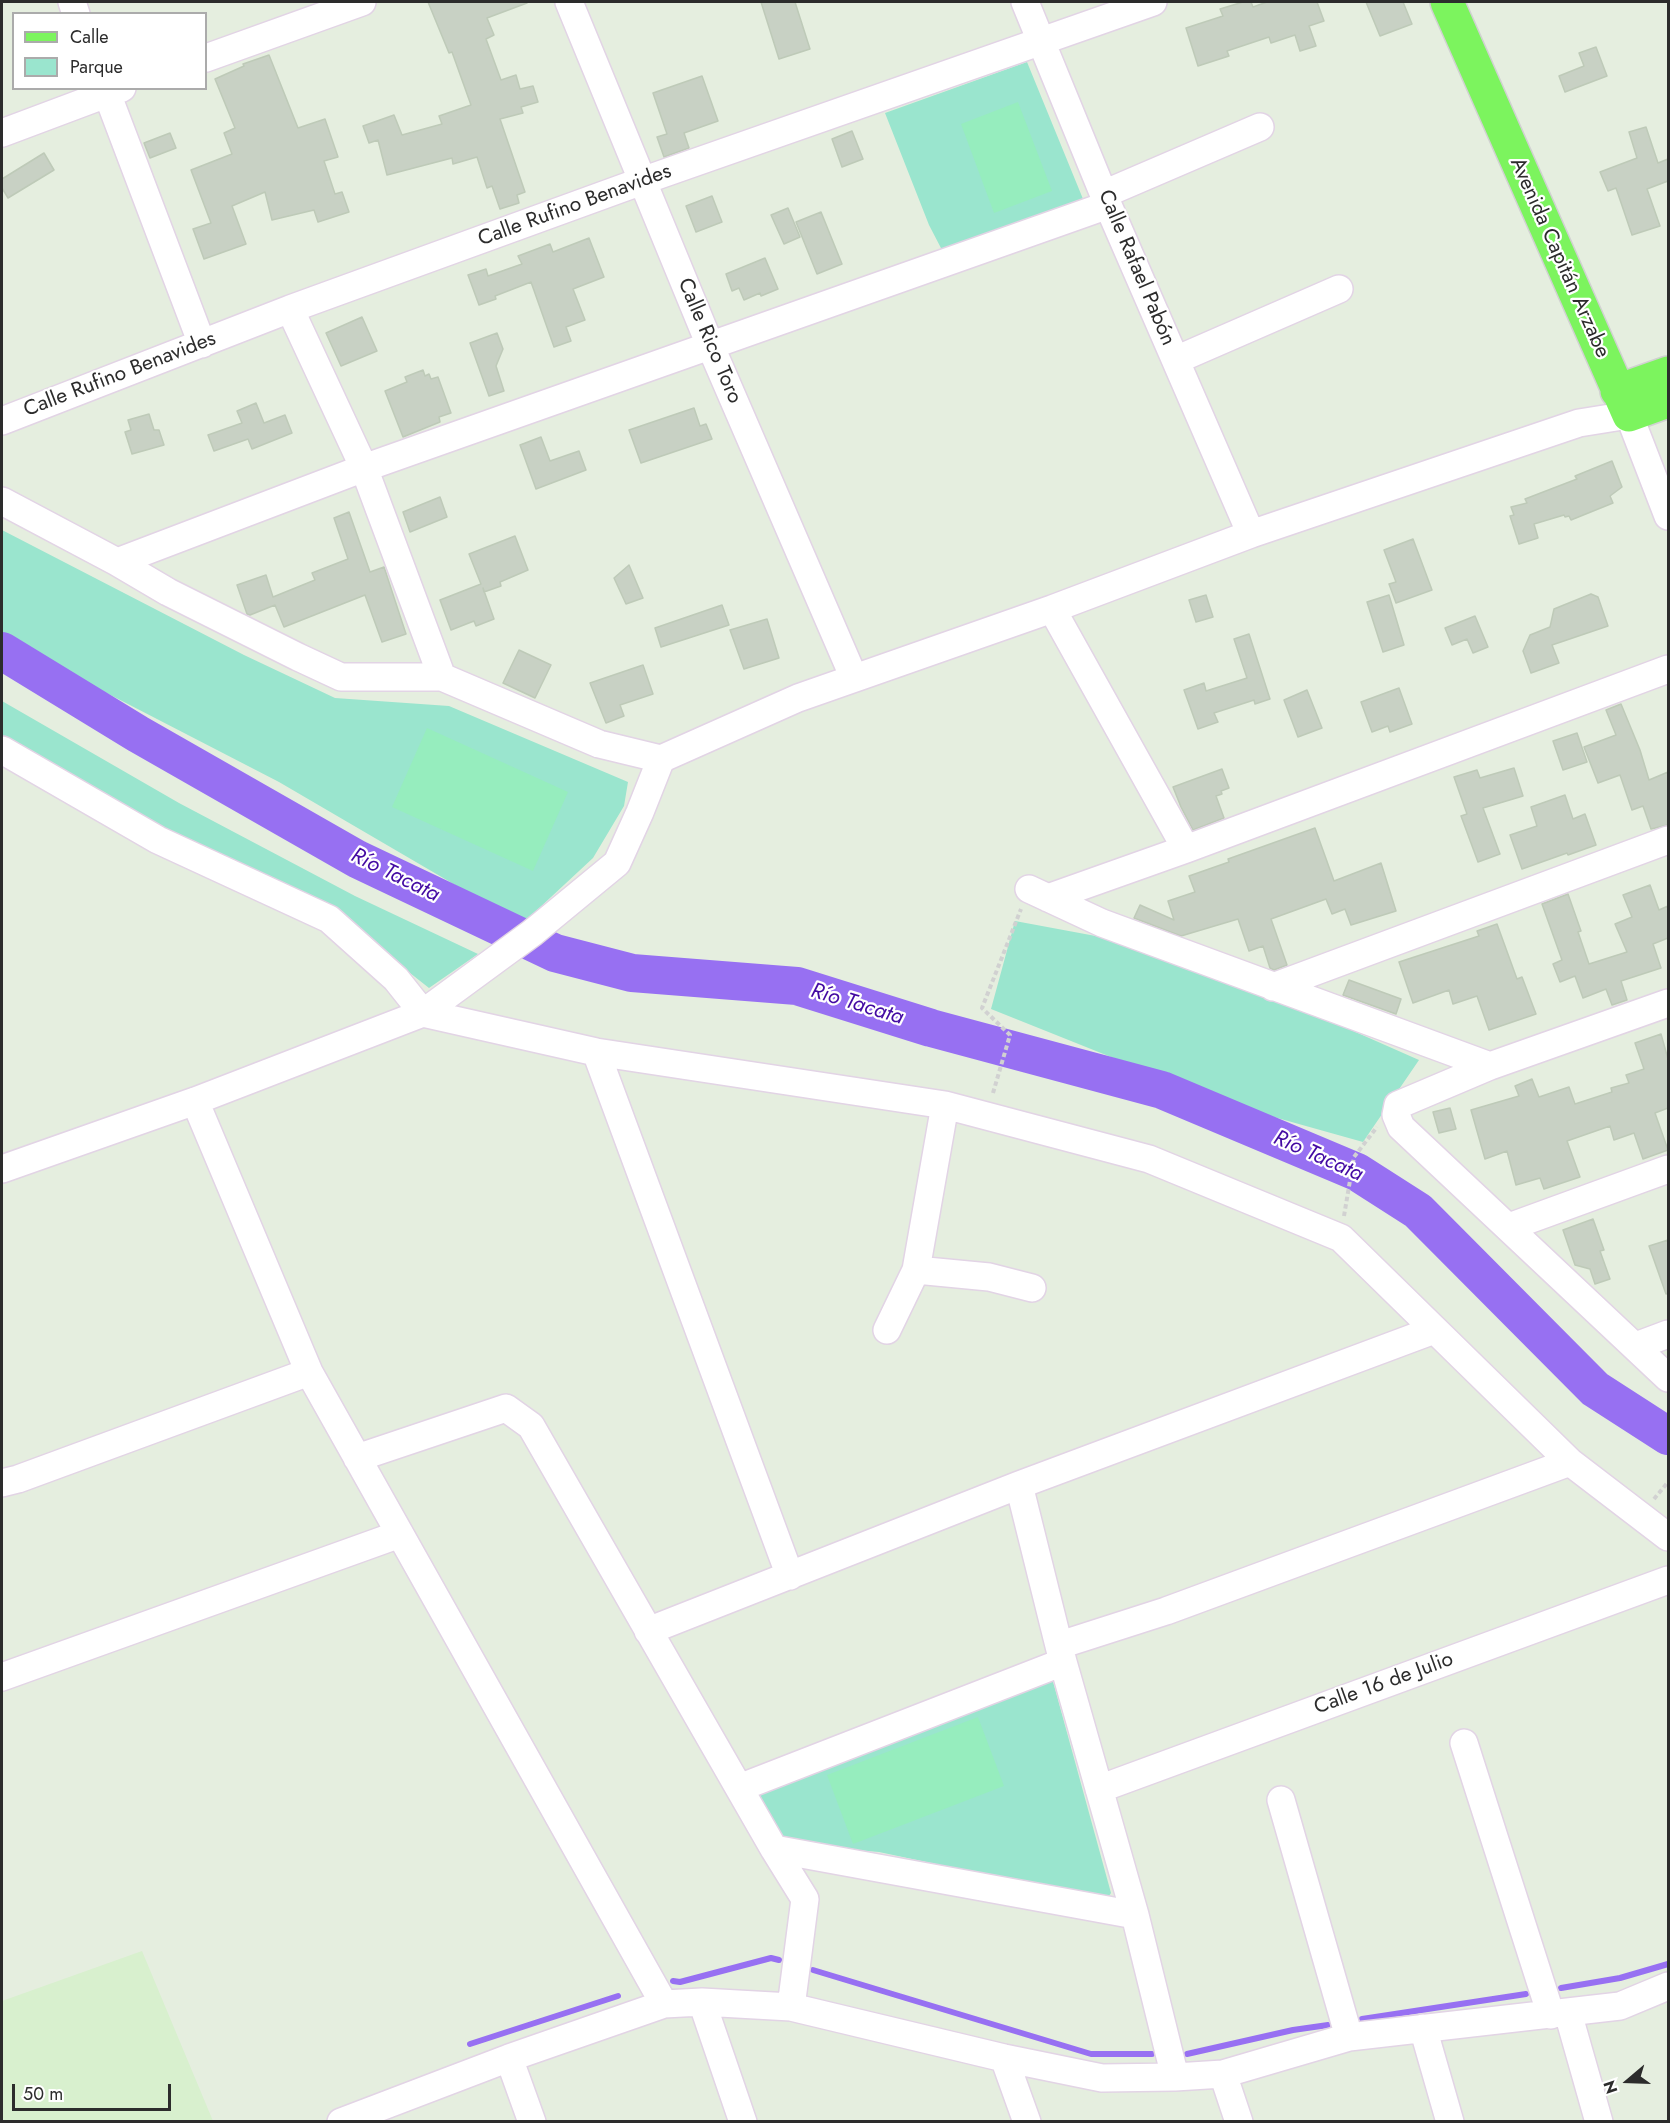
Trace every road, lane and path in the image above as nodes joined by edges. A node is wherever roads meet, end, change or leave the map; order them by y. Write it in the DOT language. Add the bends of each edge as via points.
graph roads {
  1 [pos="362,2"];
  2 [pos="569,2"];
  3 [pos="1025,2"];
  4 [pos="1153,2"];
  5 [pos="1447,2"];
  6 [pos="1040,41"];
  7 [pos="207,58"];
  8 [pos="111,90"];
  9 [pos="1260,127"];
  10 [pos="2,133"];
  11 [pos="642,181"];
  12 [pos="1106,200"];
  13 [pos="1339,289"];
  14 [pos="290,309"];
  15 [pos="202,344"];
  16 [pos="710,345"];
  17 [pos="1176,360"];
  18 [pos="1668,373"];
  19 [pos="1668,401"];
  20 [pos="1623,403"];
  21 [pos="2,421"];
  22 [pos="364,468"];
  23 [pos="2,501"];
  24 [pos="1668,516"];
  25 [pos="1251,534"];
  26 [pos="117,562"];
  27 [pos="1052,609"];
  28 [pos="1668,669"];
  29 [pos="442,677"];
  30 [pos="854,678"];
  31 [pos="2,750"];
  32 [pos="661,759"];
  33 [pos="1668,840"];
  34 [pos="1186,849"];
  35 [pos="1038,894"];
  36 [pos="1273,987"];
  37 [pos="1668,1003"];
  38 [pos="423,1013"];
  39 [pos="596,1052"];
  40 [pos="1490,1066"];
  41 [pos="1001,1067"];
  42 [pos="195,1101"];
  43 [pos="945,1105"];
  44 [pos="1396,1115"];
  45 [pos="2,1169"];
  46 [pos="1668,1169"];
  47 [pos="1346,1197"];
  48 [pos="1509,1227"];
  49 [pos="916,1270"];
  50 [pos="1032,1288"];
  51 [pos="887,1330"];
  52 [pos="1434,1330"];
  53 [pos="1668,1334"];
  54 [pos="1636,1346"];
  55 [pos="309,1372"];
  56 [pos="1668,1378"];
  57 [pos="357,1458"];
  58 [pos="1570,1462"];
  59 [pos="2,1483"];
  60 [pos="1018,1485"];
  61 [pos="400,1534"];
  62 [pos="1668,1537"];
  63 [pos="790,1576"];
  64 [pos="1668,1580"];
  65 [pos="648,1631"];
  66 [pos="1061,1654"];
  67 [pos="2,1677"];
  68 [pos="1464,1743"];
  69 [pos="740,1788"];
  70 [pos="1098,1789"];
  71 [pos="1281,1800"];
  72 [pos="774,1849"];
  73 [pos="1135,1915"];
  74 [pos="1668,1986"];
  75 [pos="702,2002"];
  76 [pos="664,2004"];
  77 [pos="791,2007"];
  78 [pos="1559,2014"];
  79 [pos="1423,2028"];
  80 [pos="1349,2037"];
  81 [pos="510,2058"];
  82 [pos="1004,2058"];
  83 [pos="1223,2074"];
  84 [pos="1175,2077"];
  85 [pos="341,2121"];
  86 [pos="532,2121"];
  87 [pos="743,2121"];
  88 [pos="1026,2121"];
  89 [pos="1239,2121"];
  90 [pos="1450,2121"];
  91 [pos="1599,2121"];
  1 -- 7 [label="street"];
  2 -- 11 [label="street, Calle Rico Toro"];
  3 -- 6 [label="street, Calle Rafael Pabón"];
  4 -- 6 [label="street, Calle Rufino Benavides"];
  5 -- 20 [label="main road, Avenida Capitán Arzabe"];
  6 -- 11 [label="street, Calle Rufino Benavides"];
  6 -- 12 [label="street, Calle Rafael Pabón"];
  8 -- 10 [label="street"];
  8 -- 15 [label="street"];
  9 -- 12 [label="street"];
  11 -- 14 [label="street, Calle Rufino Benavides"];
  11 -- 16 [label="street, Calle Rico Toro"];
  12 -- 16 [label="street"];
  12 -- 17 [label="street, Calle Rafael Pabón"];
  13 -- 17 [label="street"];
  14 -- 15 [label="street, Calle Rufino Benavides"];
  14 -- 22 [label="street"];
  15 -- 21 [label="street, Calle Rufino Benavides"];
  16 -- 22 [label="street"];
  16 -- 30 [label="street, Calle Rico Toro"];
  17 -- 25 [label="street, Calle Rafael Pabón"];
  18 -- 20 [label="main road"];
  19 -- 20 [label="main road"];
  20 -- 24 [label="street, Avenida Capitán Arzabe"];
  20 -- 25 [label="street" via="1579,423"];
  22 -- 26 [label="street"];
  22 -- 29 [label="street"];
  23 -- 26 [label="street"];
  25 -- 27 [label="street"];
  26 -- 29 [label="street" via="198,607 341,677"];
  27 -- 30 [label="street"];
  27 -- 34 [label="street"];
  28 -- 34 [label="street"];
  29 -- 32 [label="street" via="599,744"];
  30 -- 32 [label="street" via="798,698"];
  31 -- 38 [label="street" via="158,840 328,919 396,979"];
  32 -- 38 [label="street" via="616,863 532,933"];
  33 -- 36 [label="street"];
  34 -- 35 [label="street"];
  35 -- 36 [label="street" via="1102,923"];
  35 -- 41 [label="path" via="982,1008 1010,1035"];
  36 -- 40 [label="street"];
  37 -- 40 [label="street"];
  38 -- 39 [label="street"];
  38 -- 42 [label="street"];
  39 -- 43 [label="street"];
  39 -- 63 [label="street"];
  40 -- 44 [label="street" via="1398,1105"];
  42 -- 45 [label="street"];
  42 -- 55 [label="street"];
  43 -- 49 [label="street"];
  43 -- 52 [label="street" via="1149,1159 1341,1238"];
  44 -- 47 [label="path" via="1377,1127 1354,1157"];
  44 -- 48 [label="street" via="1401,1127"];
  46 -- 48 [label="street"];
  48 -- 54 [label="street"];
  49 -- 50 [label="street" via="989,1277"];
  49 -- 51 [label="street"];
  52 -- 58 [label="street"];
  52 -- 60 [label="street"];
  53 -- 54 [label="street"];
  54 -- 56 [label="street"];
  55 -- 57 [label="street"];
  55 -- 59 [label="street"];
  57 -- 61 [label="street"];
  57 -- 65 [label="street" via="506,1408 531,1426"];
  58 -- 62 [label="street"];
  58 -- 66 [label="street" via="1166,1611"];
  60 -- 63 [label="street"];
  60 -- 66 [label="street"];
  61 -- 67 [label="street"];
  61 -- 76 [label="street"];
  63 -- 65 [label="street"];
  64 -- 70 [label="street, Calle 16 de Julio"];
  65 -- 69 [label="street"];
  66 -- 69 [label="street"];
  66 -- 70 [label="street"];
  68 -- 78 [label="street"];
  69 -- 72 [label="street"];
  70 -- 73 [label="street"];
  71 -- 80 [label="street"];
  72 -- 73 [label="street"];
  72 -- 77 [label="street" via="805,1899"];
  73 -- 84 [label="street"];
  74 -- 78 [label="street" via="1620,2006"];
  75 -- 76 [label="street"];
  75 -- 77 [label="street"];
  75 -- 87 [label="street"];
  76 -- 81 [label="street"];
  77 -- 82 [label="street"];
  78 -- 79 [label="street"];
  78 -- 91 [label="street"];
  79 -- 80 [label="street"];
  79 -- 90 [label="street"];
  80 -- 83 [label="street"];
  81 -- 85 [label="street"];
  81 -- 86 [label="street"];
  82 -- 84 [label="street" via="1102,2078"];
  82 -- 88 [label="street"];
  83 -- 84 [label="street"];
  83 -- 89 [label="street"];
}
